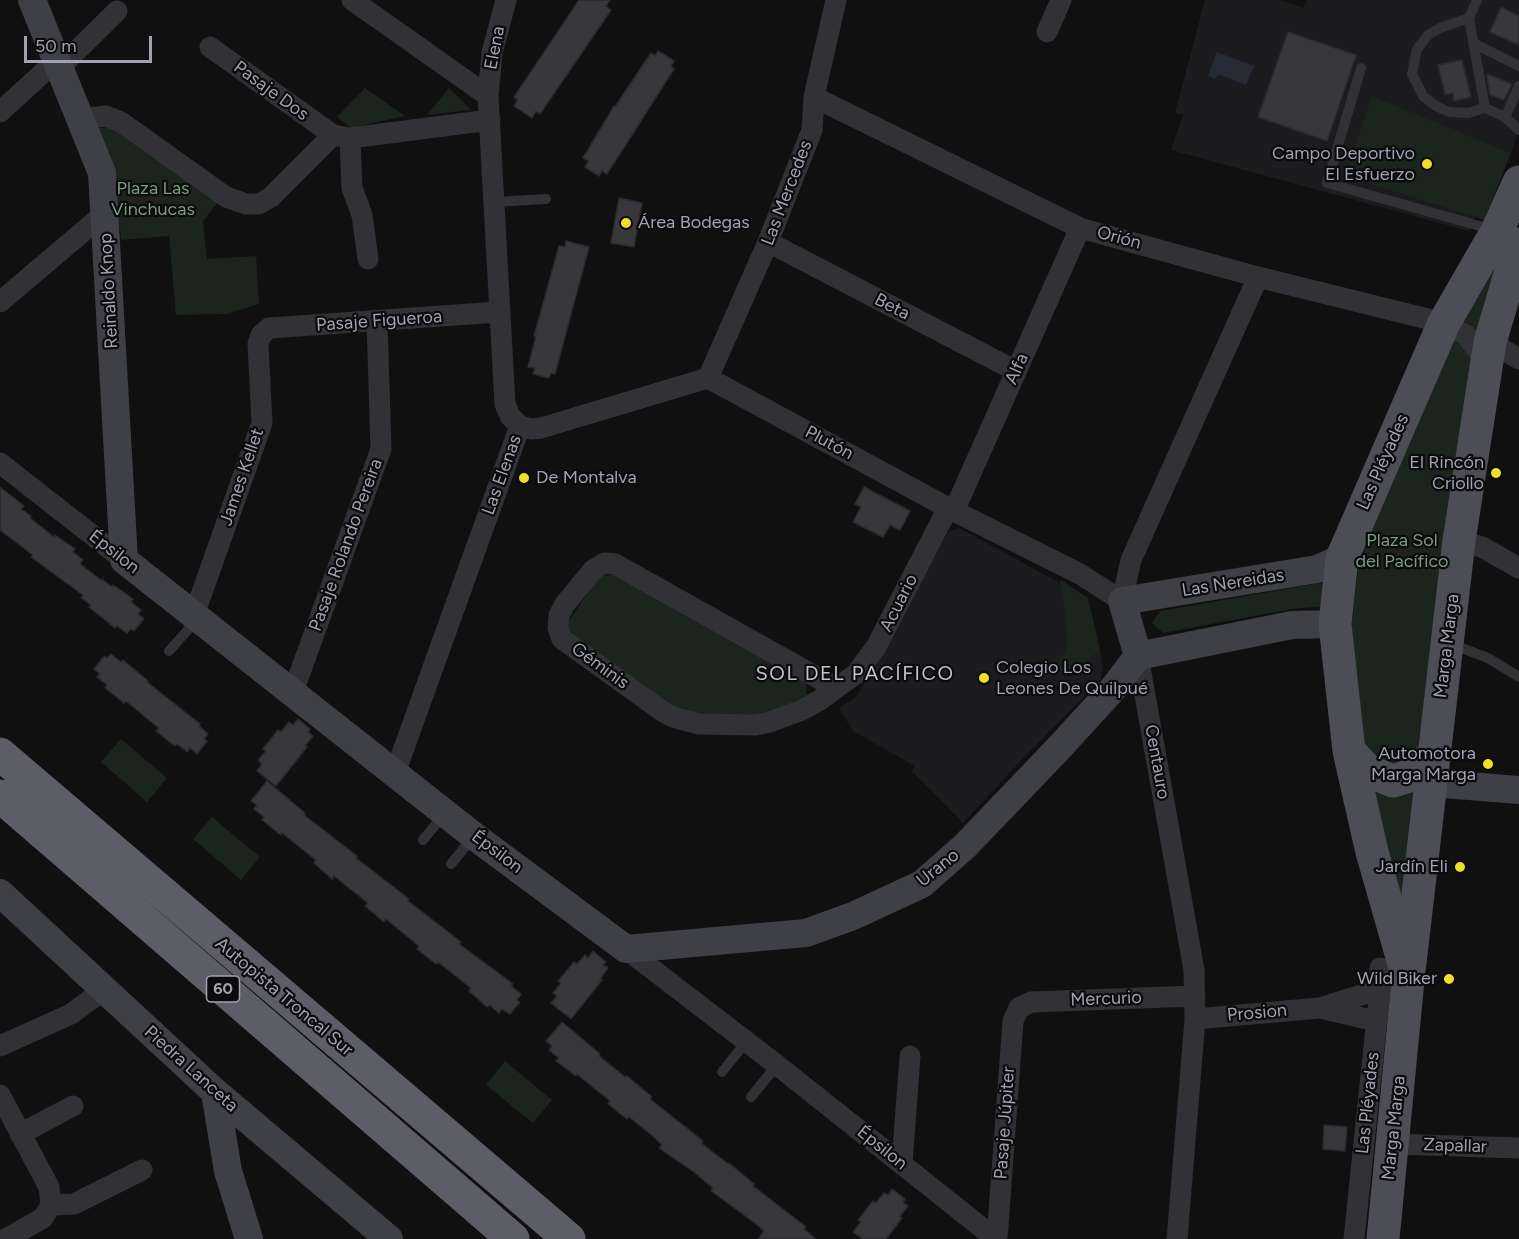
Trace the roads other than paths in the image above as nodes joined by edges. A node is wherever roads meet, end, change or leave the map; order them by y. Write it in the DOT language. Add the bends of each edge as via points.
graph roads {
  1 [pos="32,0"];
  2 [pos="352,0"];
  3 [pos="506,0"];
  4 [pos="836,0"];
  5 [pos="1061,0"];
  6 [pos="1477,0"];
  7 [pos="117,11"];
  8 [pos="1469,18"];
  9 [pos="1047,32"];
  10 [pos="1473,43"];
  11 [pos="210,47"];
  12 [pos="58,63"];
  13 [pos="1519,66"];
  14 [pos="1360,68"];
  15 [pos="1519,86"];
  16 [pos="488,96"];
  17 [pos="814,98"];
  18 [pos="1485,108"];
  19 [pos="0,112"];
  20 [pos="1505,117"];
  21 [pos="80,119"];
  22 [pos="490,120"];
  23 [pos="1519,130"];
  24 [pos="341,137"];
  25 [pos="1519,182"];
  26 [pos="546,199"];
  27 [pos="495,202"];
  28 [pos="105,213"];
  29 [pos="1080,228"];
  30 [pos="1508,238"];
  31 [pos="768,242"];
  32 [pos="369,259"];
  33 [pos="1258,277"];
  34 [pos="0,302"];
  35 [pos="500,312"];
  36 [pos="377,322"];
  37 [pos="1444,323"];
  38 [pos="261,335"];
  39 [pos="1488,352"];
  40 [pos="1519,359"];
  41 [pos="1016,371"];
  42 [pos="708,378"];
  43 [pos="520,426"];
  44 [pos="0,463"];
  45 [pos="951,509"];
  46 [pos="1459,541"];
  47 [pos="1342,558"];
  48 [pos="124,560"];
  49 [pos="1519,568"];
  50 [pos="1122,601"];
  51 [pos="194,615"];
  52 [pos="1335,624"];
  53 [pos="1448,642"];
  54 [pos="169,651"];
  55 [pos="1138,656"];
  56 [pos="1519,677"];
  57 [pos="836,688"];
  58 [pos="293,692"];
  59 [pos="1349,751"];
  60 [pos="0,754"];
  61 [pos="1434,768"];
  62 [pos="395,773"];
  63 [pos="1519,790"];
  64 [pos="0,796"];
  65 [pos="445,813"];
  66 [pos="474,836"];
  67 [pos="423,840"];
  68 [pos="1372,852"];
  69 [pos="451,864"];
  70 [pos="0,892"];
  71 [pos="626,949"];
  72 [pos="1389,979"];
  73 [pos="105,989"];
  74 [pos="1195,996"];
  75 [pos="1019,1008"];
  76 [pos="1320,1008"];
  77 [pos="1195,1019"];
  78 [pos="1376,1021"];
  79 [pos="746,1042"];
  80 [pos="0,1046"];
  81 [pos="910,1056"];
  82 [pos="777,1065"];
  83 [pos="722,1072"];
  84 [pos="215,1092"];
  85 [pos="0,1095"];
  86 [pos="751,1096"];
  87 [pos="73,1106"];
  88 [pos="20,1134"];
  89 [pos="1392,1144"];
  90 [pos="1519,1148"];
  91 [pos="902,1164"];
  92 [pos="142,1170"];
  93 [pos="51,1205"];
  94 [pos="6,1239"];
  95 [pos="249,1239"];
  96 [pos="389,1239"];
  97 [pos="513,1239"];
  98 [pos="569,1239"];
  99 [pos="996,1239"];
  100 [pos="1177,1239"];
  101 [pos="1354,1239"];
  102 [pos="1383,1239"];
  1 -- 12 [label="street, Reinaldo Knop"];
  2 -- 16 [label="street"];
  3 -- 16 [label="street, Elena" via="492,53"];
  4 -- 17 [label="street, Las Mercedes"];
  5 -- 9 [label="street"];
  6 -- 8 [label="lane"];
  7 -- 12 [label="street"];
  8 -- 10 [label="lane"];
  8 -- 18 [label="lane" via="1428,35 1418,49 1412,74 1424,96 1436,106 1449,112 1468,113"];
  10 -- 13 [label="lane"];
  10 -- 18 [label="lane"];
  11 -- 24 [label="street, Pasaje Dos"];
  12 -- 19 [label="street"];
  12 -- 21 [label="street, Reinaldo Knop"];
  14 -- 30 [label="lane" via="1327,183"];
  15 -- 20 [label="lane"];
  16 -- 22 [label="street, Las Elenas"];
  17 -- 29 [label="street, Orión"];
  17 -- 31 [label="street, Las Mercedes" via="812,130"];
  18 -- 20 [label="lane"];
  20 -- 23 [label="lane"];
  21 -- 24 [label="street" via="106,116 121,122 226,198 246,204 259,204 271,198"];
  21 -- 28 [label="street, Reinaldo Knop" via="102,173"];
  22 -- 24 [label="street"];
  22 -- 27 [label="street, Las Elenas"];
  24 -- 32 [label="street" via="362,215"];
  25 -- 30 [label="main road, Marga Marga"];
  26 -- 27 [label="lane"];
  27 -- 35 [label="street, Las Elenas"];
  28 -- 34 [label="street"];
  28 -- 48 [label="street, Reinaldo Knop"];
  29 -- 33 [label="street, Orión"];
  29 -- 41 [label="street, Alfa"];
  30 -- 37 [label="main road, Las Pléyades"];
  30 -- 39 [label="main road, Marga Marga"];
  31 -- 41 [label="street, Beta"];
  31 -- 42 [label="street, Las Mercedes"];
  33 -- 37 [label="street, Orión"];
  33 -- 50 [label="street, Centauro" via="1131,560"];
  35 -- 36 [label="street, Pasaje Figueroa"];
  35 -- 43 [label="street, Las Elenas" via="505,404"];
  36 -- 38 [label="street, Pasaje Figueroa" via="269,328"];
  36 -- 58 [label="street, Pasaje Rolando Pereira" via="381,449"];
  37 -- 39 [label="street, Orión"];
  37 -- 47 [label="main road, Las Pléyades"];
  38 -- 51 [label="street, James Kellet" via="258,344 262,423"];
  39 -- 40 [label="street"];
  39 -- 46 [label="main road, Marga Marga"];
  41 -- 45 [label="street, Alfa"];
  42 -- 43 [label="street" via="542,428"];
  42 -- 45 [label="street, Plutón"];
  43 -- 62 [label="street, Las Elenas"];
  44 -- 48 [label="street, Épsilon"];
  45 -- 50 [label="street, Plutón" via="1080,574"];
  45 -- 57 [label="street, Acuario" via="876,647 856,674"];
  46 -- 49 [label="street" via="1482,547"];
  46 -- 53 [label="main road, Marga Marga"];
  47 -- 50 [label="street, Las Nereidas" via="1317,569"];
  47 -- 52 [label="main road, Las Pléyades"];
  48 -- 51 [label="street, Épsilon"];
  50 -- 55 [label="street, Centauro"];
  51 -- 54 [label="lane" via="187,631"];
  51 -- 58 [label="street, Épsilon"];
  52 -- 55 [label="street" via="1292,625"];
  52 -- 59 [label="main road, Las Pléyades"];
  53 -- 56 [label="lane" via="1488,658"];
  53 -- 61 [label="main road, Marga Marga"];
  55 -- 71 [label="street, Urano" via="1057,750 965,846 922,884 806,933"];
  55 -- 74 [label="street, Centauro" via="1194,970"];
  57 -- 57 [label="street, Géminis" via="615,564 604,563 593,570 559,615 562,639 662,711 686,721 763,724 802,710"];
  58 -- 62 [label="street, Épsilon"];
  59 -- 61 [label="main road" via="1368,771 1393,781"];
  59 -- 68 [label="main road, Las Pléyades"];
  60 -- 98 [label="highway, Autopista Troncal Sur / 60"];
  61 -- 63 [label="street"];
  61 -- 72 [label="main road, Marga Marga"];
  62 -- 65 [label="street, Épsilon"];
  64 -- 97 [label="highway, Autopista Troncal Sur / 60"];
  65 -- 66 [label="street, Épsilon"];
  65 -- 67 [label="lane"];
  66 -- 69 [label="lane"];
  66 -- 71 [label="street, Épsilon"];
  68 -- 72 [label="main road, Marga Marga"];
  70 -- 73 [label="street, Piedra Lanceta"];
  71 -- 79 [label="street, Épsilon"];
  72 -- 76 [label="street, Prosion"];
  72 -- 78 [label="street, Las Pléyades"];
  72 -- 89 [label="main road, Marga Marga"];
  73 -- 80 [label="street" via="71,1014"];
  73 -- 84 [label="street, Piedra Lanceta"];
  74 -- 75 [label="street, Mercurio" via="1031,1002"];
  74 -- 77 [label="street, Centauro"];
  75 -- 99 [label="street, Pasaje Júpiter" via="1013,1021"];
  76 -- 77 [label="street, Prosion"];
  76 -- 78 [label="street, Prosion"];
  77 -- 100 [label="street, Centauro"];
  78 -- 101 [label="street, Las Pléyades"];
  79 -- 82 [label="street, Épsilon"];
  79 -- 83 [label="lane"];
  81 -- 91 [label="street"];
  82 -- 86 [label="lane"];
  82 -- 91 [label="street, Épsilon"];
  84 -- 95 [label="street" via="228,1172"];
  84 -- 96 [label="street, Piedra Lanceta"];
  85 -- 88 [label="street"];
  87 -- 88 [label="street"];
  88 -- 93 [label="street" via="49,1187"];
  89 -- 90 [label="street, Zapallar"];
  89 -- 102 [label="main road, Marga Marga"];
  91 -- 99 [label="street, Épsilon"];
  92 -- 93 [label="street" via="74,1204"];
  93 -- 94 [label="street" via="44,1218"];
}
